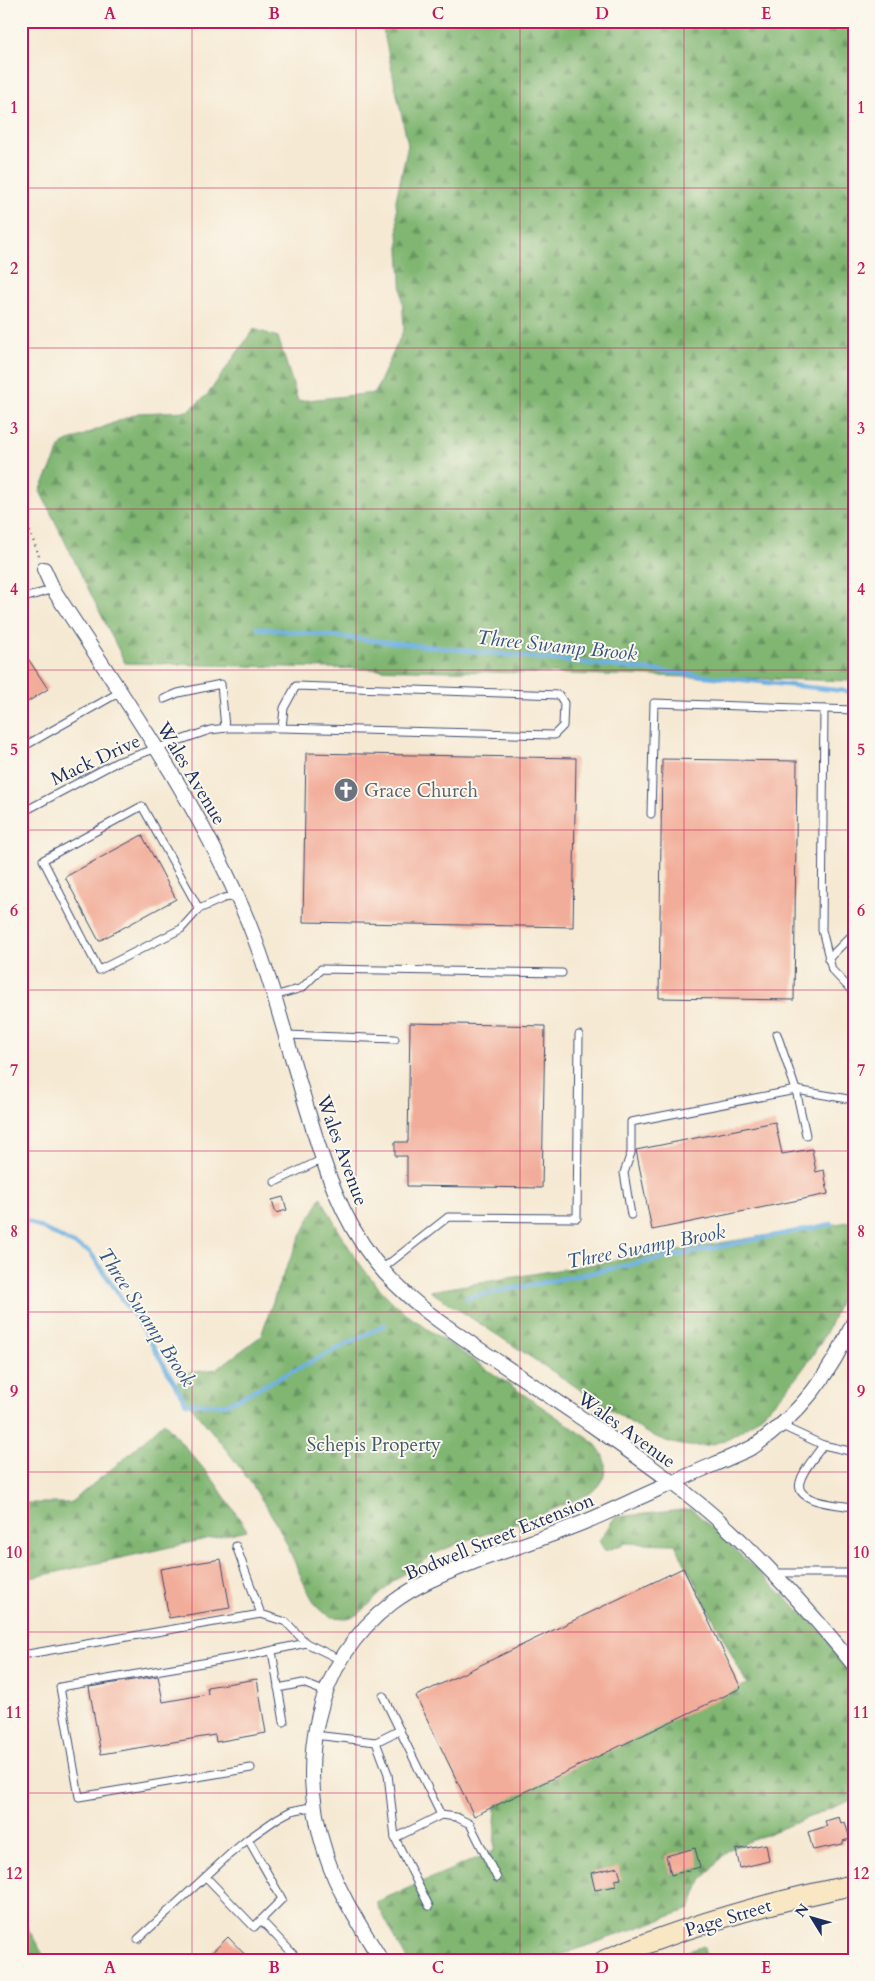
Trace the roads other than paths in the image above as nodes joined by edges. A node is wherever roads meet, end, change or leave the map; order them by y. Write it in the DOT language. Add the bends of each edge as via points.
graph roads {
  1 [pos="44,570"];
  2 [pos="53,589"];
  3 [pos="21,599"];
  4 [pos="120,692"];
  5 [pos="164,699"];
  6 [pos="824,709"];
  7 [pos="854,710"];
  8 [pos="225,728"];
  9 [pos="282,728"];
  10 [pos="21,748"];
  11 [pos="156,748"];
  12 [pos="21,813"];
  13 [pos="651,814"];
  14 [pos="237,896"];
  15 [pos="198,910"];
  16 [pos="854,933"];
  17 [pos="828,959"];
  18 [pos="562,973"];
  19 [pos="854,993"];
  20 [pos="274,996"];
  21 [pos="777,1034"];
  22 [pos="285,1035"];
  23 [pos="579,1035"];
  24 [pos="395,1039"];
  25 [pos="796,1090"];
  26 [pos="854,1100"];
  27 [pos="806,1135"];
  28 [pos="323,1159"];
  29 [pos="275,1182"];
  30 [pos="631,1215"];
  31 [pos="382,1270"];
  32 [pos="854,1321"];
  33 [pos="782,1426"];
  34 [pos="822,1445"];
  35 [pos="854,1452"];
  36 [pos="671,1483"];
  37 [pos="854,1507"];
  38 [pos="236,1546"];
  39 [pos="773,1573"];
  40 [pos="854,1573"];
  41 [pos="261,1614"];
  42 [pos="306,1643"];
  43 [pos="272,1651"];
  44 [pos="28,1654"];
  45 [pos="340,1660"];
  46 [pos="854,1665"];
  47 [pos="278,1688"];
  48 [pos="326,1692"];
  49 [pos="383,1696"];
  50 [pos="284,1722"];
  51 [pos="400,1730"];
  52 [pos="314,1735"];
  53 [pos="376,1742"];
  54 [pos="251,1768"];
  55 [pos="315,1806"];
  56 [pos="441,1815"];
  57 [pos="395,1838"];
  58 [pos="248,1839"];
  59 [pos="206,1877"];
  60 [pos="497,1878"];
  61 [pos="854,1885"];
  62 [pos="429,1906"];
  63 [pos="260,1920"];
  64 [pos="138,1939"];
  65 [pos="295,1956"];
  66 [pos="381,1960"];
  67 [pos="605,1960"];
  1 -- 2 [label="street, Wales Avenue"];
  2 -- 3 [label="lane"];
  2 -- 4 [label="street, Wales Avenue"];
  4 -- 10 [label="lane"];
  4 -- 11 [label="street, Wales Avenue"];
  5 -- 8 [label="lane" via="221,684"];
  6 -- 7 [label="lane"];
  6 -- 13 [label="lane" via="654,703"];
  6 -- 17 [label="lane" via="822,930"];
  8 -- 9 [label="lane, Mack Drive"];
  8 -- 11 [label="lane, Mack Drive" via="195,734"];
  9 -- 9 [label="lane, Mack Drive" via="554,735 563,726 564,703 559,695 296,686 284,708"];
  11 -- 12 [label="lane, Mack Drive" via="117,762"];
  11 -- 14 [label="street, Wales Avenue"];
  14 -- 15 [label="lane" via="224,898"];
  14 -- 20 [label="street, Wales Avenue"];
  15 -- 15 [label="lane" via="181,929 99,970 43,860 142,806"];
  16 -- 17 [label="lane"];
  17 -- 19 [label="lane" via="832,970"];
  18 -- 20 [label="lane" via="322,969 302,988"];
  20 -- 22 [label="street, Wales Avenue"];
  21 -- 25 [label="lane"];
  22 -- 24 [label="lane"];
  22 -- 28 [label="street, Wales Avenue"];
  23 -- 31 [label="lane" via="576,1218 448,1217"];
  25 -- 26 [label="lane"];
  25 -- 27 [label="lane"];
  25 -- 30 [label="lane" via="631,1122 631,1153 624,1173"];
  28 -- 29 [label="lane"];
  28 -- 31 [label="street, Wales Avenue" via="348,1219"];
  31 -- 36 [label="street, Wales Avenue" via="422,1308"];
  32 -- 33 [label="street, Bodwell Street Extension" via="822,1380"];
  33 -- 34 [label="lane"];
  33 -- 36 [label="street, Bodwell Street Extension" via="753,1447"];
  34 -- 35 [label="lane"];
  34 -- 37 [label="lane" via="801,1479 803,1495"];
  36 -- 39 [label="street, Wales Avenue" via="724,1526"];
  36 -- 45 [label="street, Bodwell Street Extension" via="584,1522 416,1587 383,1610 360,1632"];
  38 -- 41 [label="lane"];
  39 -- 40 [label="lane"];
  39 -- 46 [label="street, Wales Avenue"];
  41 -- 42 [label="lane" via="286,1622"];
  41 -- 44 [label="lane"];
  42 -- 43 [label="lane"];
  42 -- 45 [label="lane"];
  43 -- 47 [label="lane"];
  43 -- 54 [label="lane" via="60,1686 79,1797"];
  45 -- 48 [label="street, Bodwell Street Extension"];
  47 -- 48 [label="lane" via="302,1684"];
  47 -- 50 [label="lane"];
  48 -- 52 [label="street, Bodwell Street Extension"];
  49 -- 51 [label="lane"];
  51 -- 53 [label="lane"];
  51 -- 56 [label="lane"];
  52 -- 53 [label="lane"];
  52 -- 55 [label="street, Bodwell Street Extension"];
  53 -- 57 [label="lane" via="388,1774"];
  55 -- 58 [label="lane" via="278,1818"];
  55 -- 66 [label="street, Bodwell Street Extension" via="334,1876"];
  56 -- 57 [label="lane"];
  56 -- 60 [label="lane" via="456,1817 470,1824"];
  57 -- 62 [label="lane"];
  58 -- 59 [label="lane"];
  58 -- 63 [label="lane" via="282,1899"];
  59 -- 63 [label="lane" via="254,1926"];
  59 -- 64 [label="lane"];
  61 -- 67 [label="main road, Page Street" via="716,1919"];
  63 -- 65 [label="lane"];
}
